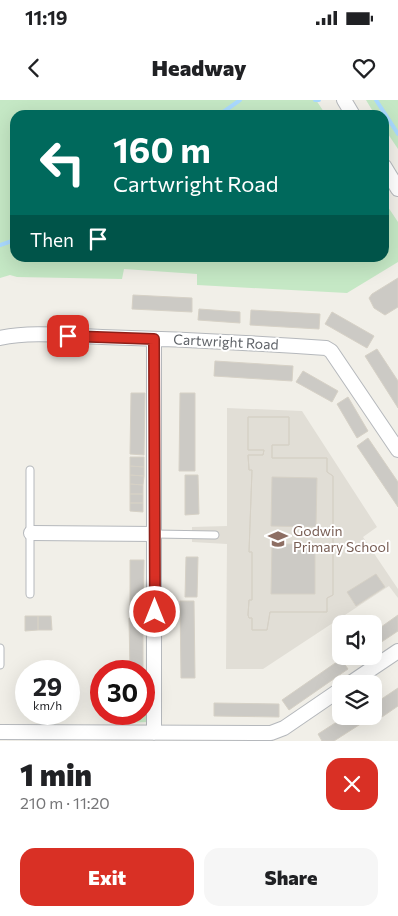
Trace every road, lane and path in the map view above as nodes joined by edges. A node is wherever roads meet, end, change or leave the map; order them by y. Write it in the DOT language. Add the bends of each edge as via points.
graph roads {
  1 [pos="389,174"];
  2 [pos="398,189"];
  3 [pos="0,338"];
  4 [pos="154,339"];
  5 [pos="398,450"];
  6 [pos="30,470"];
  7 [pos="31,533"];
  8 [pos="155,534"];
  9 [pos="215,535"];
  10 [pos="30,594"];
  11 [pos="0,648"];
  12 [pos="398,651"];
  13 [pos="0,665"];
  14 [pos="363,675"];
  15 [pos="332,696"];
  16 [pos="0,732"];
  17 [pos="154,733"];
  18 [pos="280,736"];
  19 [pos="172,737"];
  1 -- 2 [label="street"];
  3 -- 4 [label="street, Cartwright Road"];
  4 -- 5 [label="street, Cartwright Road" via="326,348"];
  4 -- 8 [label="street"];
  6 -- 7 [label="lane"];
  7 -- 8 [label="street"];
  7 -- 10 [label="lane"];
  8 -- 9 [label="lane"];
  8 -- 17 [label="street"];
  11 -- 13 [label="lane"];
  12 -- 14 [label="street"];
  15 -- 18 [label="street"];
  16 -- 17 [label="street"];
  17 -- 19 [label="street"];
  18 -- 19 [label="street"];
}
